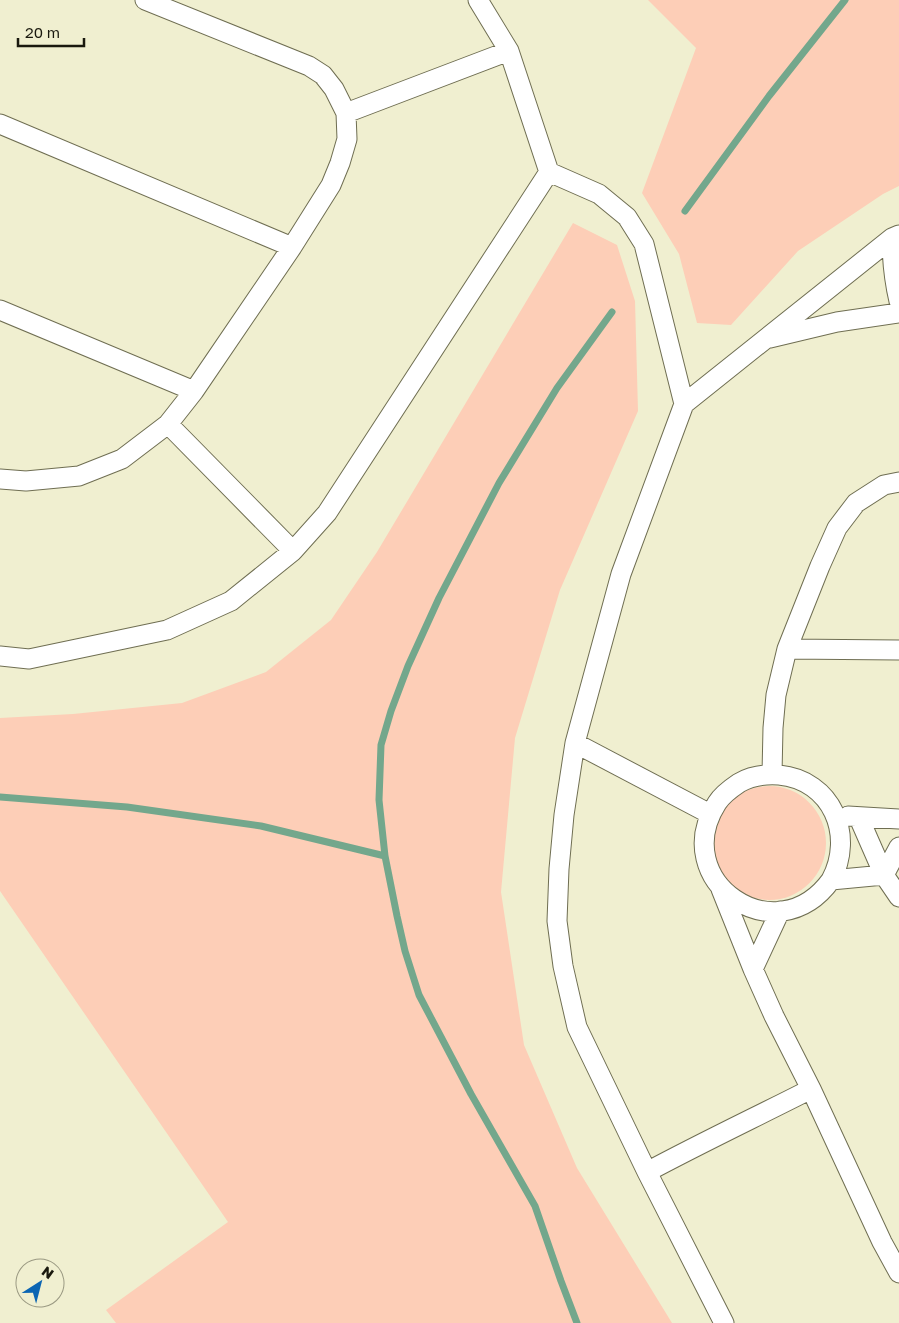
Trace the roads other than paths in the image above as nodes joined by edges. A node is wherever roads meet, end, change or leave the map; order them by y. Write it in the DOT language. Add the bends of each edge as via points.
graph roads {
  1 [pos="145,0"];
  2 [pos="478,0"];
  3 [pos="509,51"];
  4 [pos="346,113"];
  5 [pos="0,124"];
  6 [pos="549,172"];
  7 [pos="895,236"];
  8 [pos="292,247"];
  9 [pos="899,301"];
  10 [pos="0,310"];
  11 [pos="899,314"];
  12 [pos="765,339"];
  13 [pos="194,391"];
  14 [pos="684,404"];
  15 [pos="168,424"];
  16 [pos="0,479"];
  17 [pos="899,482"];
  18 [pos="294,551"];
  19 [pos="787,649"];
  20 [pos="899,650"];
  21 [pos="0,656"];
  22 [pos="575,743"];
  23 [pos="772,774"];
  24 [pos="710,814"];
  25 [pos="835,814"];
  26 [pos="859,818"];
  27 [pos="899,819"];
  28 [pos="899,847"];
  29 [pos="884,874"];
  30 [pos="831,880"];
  31 [pos="720,887"];
  32 [pos="899,898"];
  33 [pos="780,911"];
  34 [pos="753,970"];
  35 [pos="811,1089"];
  36 [pos="647,1172"];
  37 [pos="899,1273"];
  38 [pos="724,1323"];
  1 -- 4 [label="street" via="309,66 323,75"];
  2 -- 3 [label="street"];
  3 -- 4 [label="street"];
  3 -- 6 [label="street"];
  4 -- 8 [label="street" via="347,139 340,163 331,185"];
  5 -- 8 [label="street"];
  6 -- 14 [label="street" via="599,194 627,217 644,244"];
  6 -- 18 [label="street" via="327,513"];
  7 -- 9 [label="street" via="892,260"];
  7 -- 12 [label="street"];
  8 -- 13 [label="street"];
  10 -- 13 [label="street"];
  11 -- 12 [label="street" via="837,322"];
  12 -- 14 [label="street"];
  13 -- 15 [label="street"];
  14 -- 22 [label="street" via="621,574"];
  15 -- 16 [label="street" via="122,460 79,476 26,481"];
  15 -- 18 [label="street"];
  17 -- 19 [label="street" via="884,485 856,503 837,528"];
  18 -- 21 [label="street" via="231,601 167,630 29,659"];
  19 -- 20 [label="street"];
  19 -- 23 [label="street" via="776,695"];
  22 -- 24 [label="street"];
  22 -- 36 [label="street" via="559,869 557,921 563,966 577,1027"];
  23 -- 24 [label="street" via="742,781 718,801"];
  23 -- 25 [label="street" via="803,781 827,801"];
  24 -- 31 [label="street" via="705,829 706,860"];
  25 -- 26 [label="street"];
  25 -- 30 [label="street" via="842,845 840,860"];
  26 -- 27 [label="street"];
  26 -- 29 [label="street"];
  28 -- 29 [label="street"];
  29 -- 30 [label="street"];
  29 -- 32 [label="street"];
  30 -- 33 [label="street" via="809,901"];
  31 -- 33 [label="street" via="747,907"];
  31 -- 34 [label="street"];
  33 -- 34 [label="street"];
  34 -- 35 [label="street"];
  35 -- 36 [label="street"];
  35 -- 37 [label="street"];
  36 -- 38 [label="street"];
}
